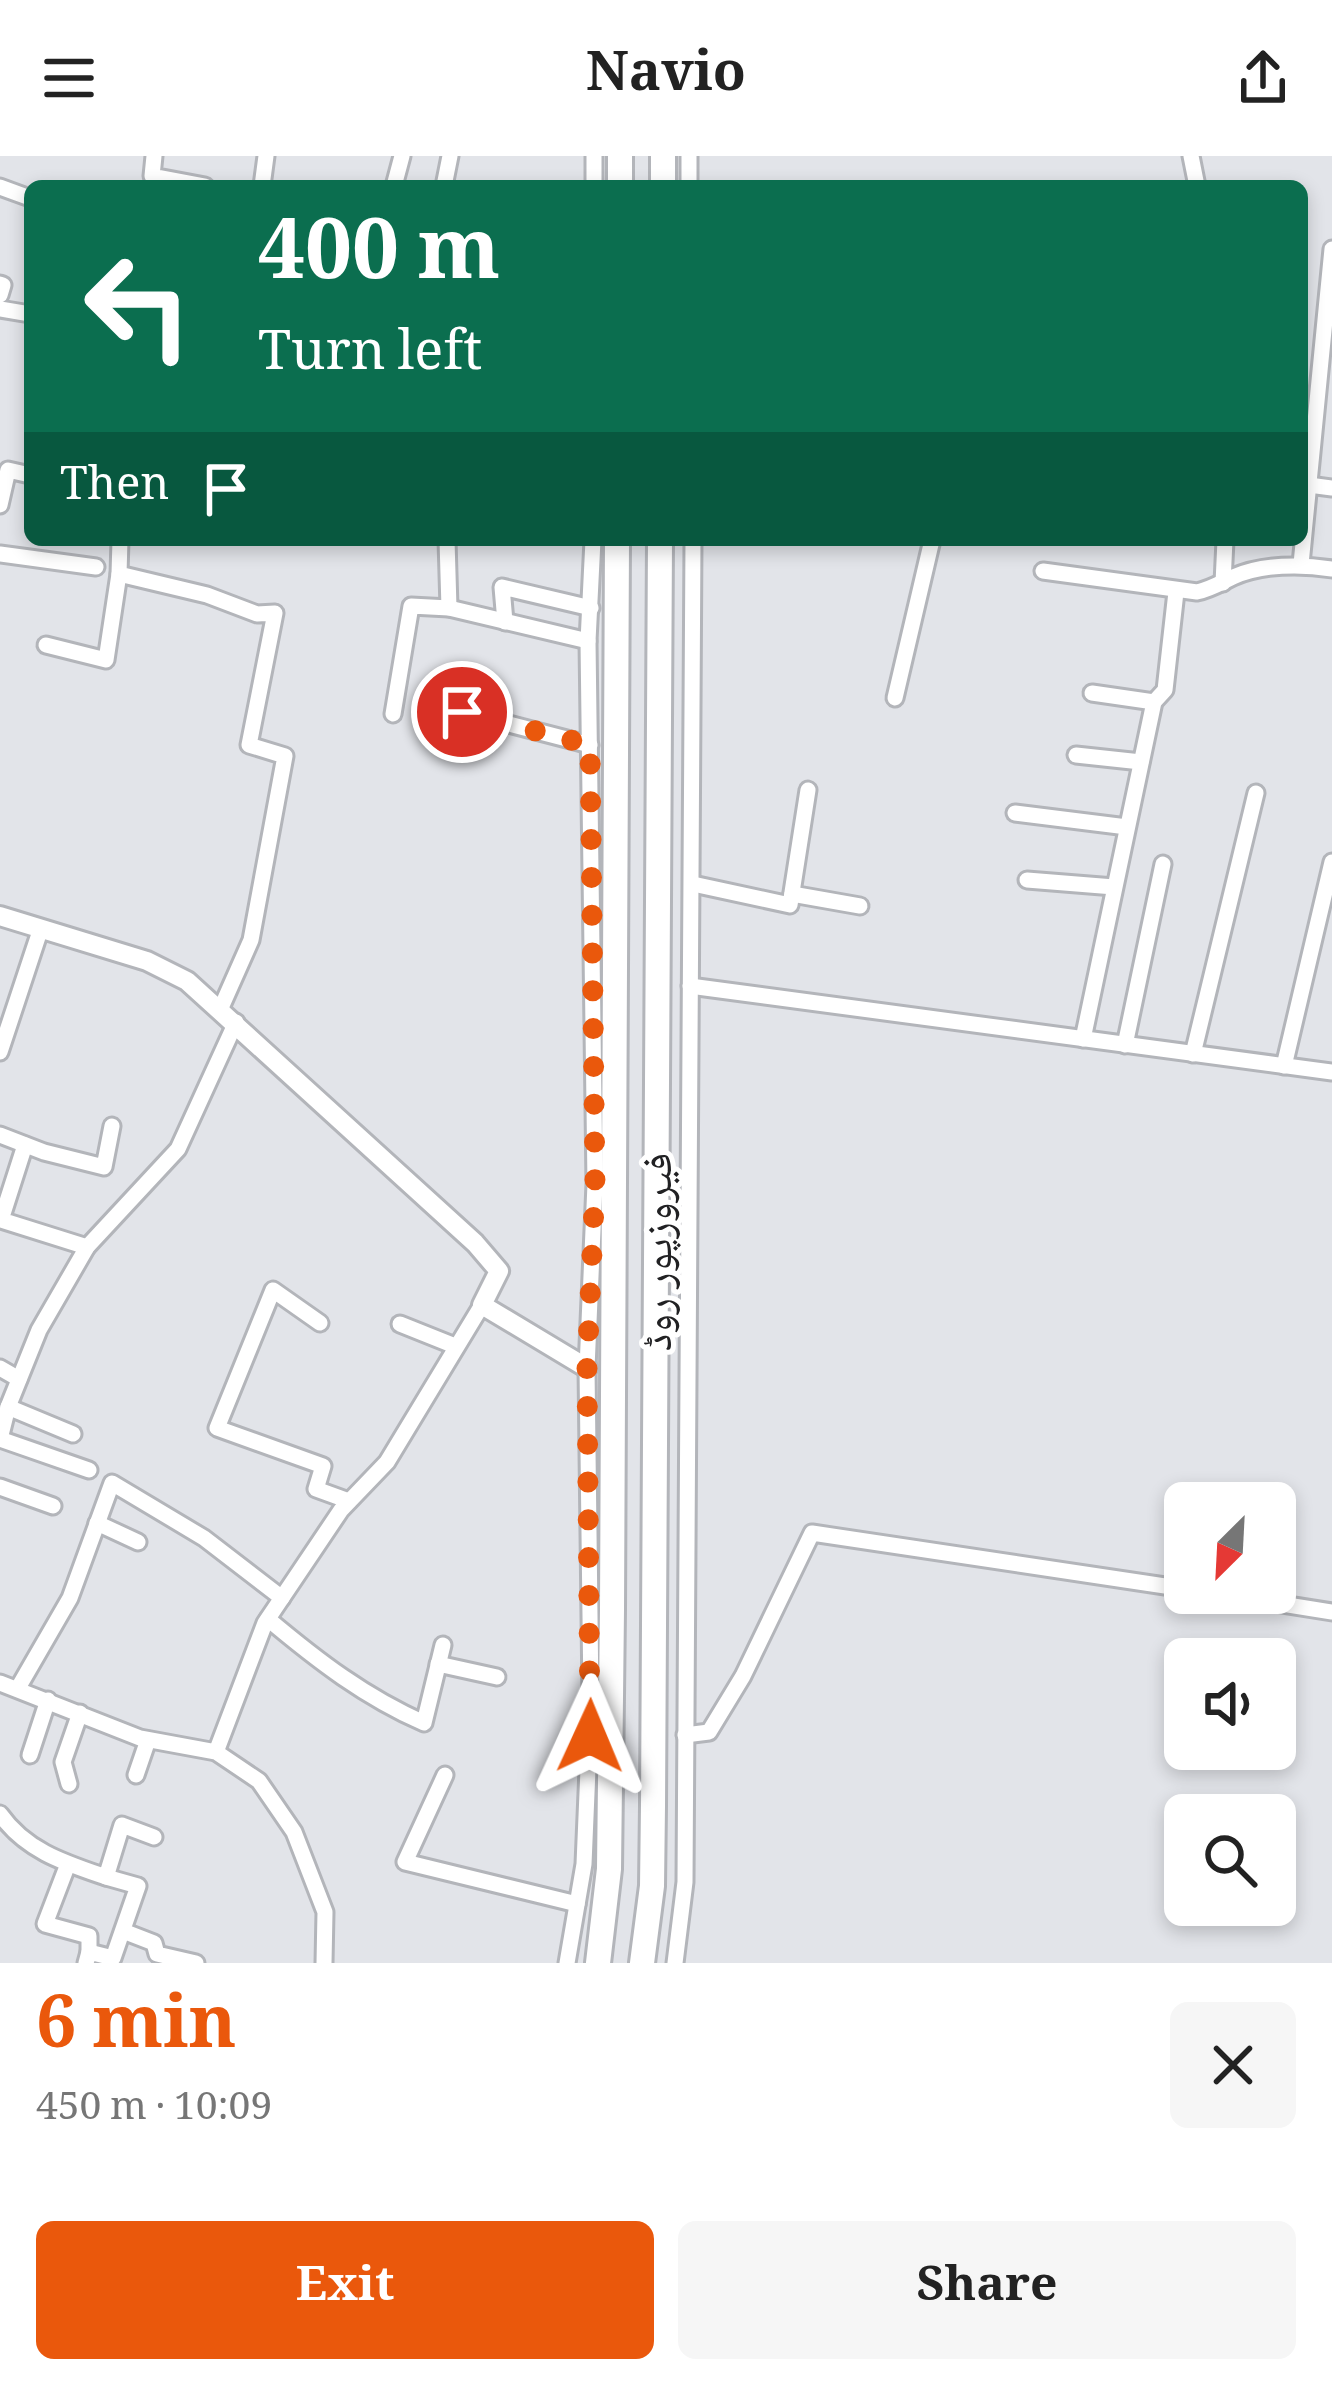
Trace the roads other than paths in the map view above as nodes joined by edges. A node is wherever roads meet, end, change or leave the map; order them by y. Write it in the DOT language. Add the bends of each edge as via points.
graph roads {
  1 [pos="154,156"];
  2 [pos="173,180"];
  3 [pos="1332,249"];
  4 [pos="0,284"];
  5 [pos="1330,294"];
  6 [pos="0,296"];
  7 [pos="4,469"];
  8 [pos="1309,485"];
  9 [pos="1332,488"];
  10 [pos="1308,495"];
  11 [pos="0,505"];
  12 [pos="120,546"];
  13 [pos="447,546"];
  14 [pos="593,546"];
  15 [pos="617,546"];
  16 [pos="660,546"];
  17 [pos="693,546"];
  18 [pos="931,546"];
  19 [pos="1225,546"];
  20 [pos="1303,546"];
  21 [pos="0,554"];
  22 [pos="1301,564"];
  23 [pos="96,567"];
  24 [pos="1332,569"];
  25 [pos="1043,572"];
  26 [pos="119,574"];
  27 [pos="1223,583"];
  28 [pos="1176,592"];
  29 [pos="449,608"];
  30 [pos="591,608"];
  31 [pos="505,622"];
  32 [pos="588,641"];
  33 [pos="46,645"];
  34 [pos="1092,693"];
  35 [pos="896,698"];
  36 [pos="1154,702"];
  37 [pos="462,712"];
  38 [pos="393,713"];
  39 [pos="590,745"];
  40 [pos="1076,755"];
  41 [pos="1141,762"];
  42 [pos="808,790"];
  43 [pos="1256,793"];
  44 [pos="1015,813"];
  45 [pos="1127,827"];
  46 [pos="603,832"];
  47 [pos="1332,862"];
  48 [pos="1163,864"];
  49 [pos="1027,880"];
  50 [pos="693,884"];
  51 [pos="1114,887"];
  52 [pos="792,894"];
  53 [pos="860,906"];
  54 [pos="0,916"];
  55 [pos="41,928"];
  56 [pos="690,986"];
  57 [pos="228,1016"];
  58 [pos="1083,1039"];
  59 [pos="1125,1045"];
  60 [pos="0,1052"];
  61 [pos="1193,1054"];
  62 [pos="1284,1066"];
  63 [pos="1332,1072"];
  64 [pos="112,1126"];
  65 [pos="0,1136"];
  66 [pos="25,1145"];
  67 [pos="87,1247"];
  68 [pos="482,1305"];
  69 [pos="320,1323"];
  70 [pos="400,1324"];
  71 [pos="455,1346"];
  72 [pos="0,1368"];
  73 [pos="587,1368"];
  74 [pos="19,1378"];
  75 [pos="8,1407"];
  76 [pos="73,1434"];
  77 [pos="0,1436"];
  78 [pos="88,1470"];
  79 [pos="0,1487"];
  80 [pos="349,1501"];
  81 [pos="53,1506"];
  82 [pos="97,1523"];
  83 [pos="138,1542"];
  84 [pos="1164,1586"];
  85 [pos="282,1598"];
  86 [pos="1296,1606"];
  87 [pos="601,1610"];
  88 [pos="1332,1612"];
  89 [pos="268,1618"];
  90 [pos="442,1645"];
  91 [pos="438,1664"];
  92 [pos="497,1677"];
  93 [pos="0,1683"];
  94 [pos="18,1688"];
  95 [pos="48,1700"];
  96 [pos="80,1713"];
  97 [pos="686,1735"];
  98 [pos="148,1740"];
  99 [pos="216,1753"];
  100 [pos="29,1755"];
  101 [pos="136,1775"];
  102 [pos="445,1775"];
  103 [pos="69,1784"];
  104 [pos="0,1814"];
  105 [pos="154,1837"];
  106 [pos="68,1864"];
  107 [pos="106,1877"];
  108 [pos="577,1904"];
  109 [pos="123,1931"];
  110 [pos="88,1958"];
  111 [pos="196,1963"];
  112 [pos="324,1963"];
  113 [pos="568,1963"];
  114 [pos="598,1963"];
  115 [pos="642,1963"];
  116 [pos="676,1963"];
  1 -- 2 [label="street" via="152,176"];
  3 -- 5 [label="street"];
  4 -- 6 [label="street"];
  5 -- 8 [label="street"];
  7 -- 11 [label="street"];
  8 -- 9 [label="street"];
  8 -- 10 [label="street"];
  12 -- 26 [label="street"];
  13 -- 29 [label="street"];
  14 -- 30 [label="street"];
  15 -- 46 [label="highway, فیروزپور روڈ"];
  16 -- 115 [label="highway, فیروزپور روڈ" via="652,1886"];
  17 -- 50 [label="street"];
  18 -- 35 [label="street"];
  19 -- 27 [label="street"];
  20 -- 22 [label="street"];
  21 -- 23 [label="street"];
  22 -- 24 [label="street"];
  22 -- 27 [label="street"];
  25 -- 28 [label="street"];
  26 -- 33 [label="street" via="106,660"];
  26 -- 57 [label="street" via="275,613 249,745 285,756"];
  27 -- 28 [label="street"];
  28 -- 36 [label="street" via="1165,690"];
  29 -- 31 [label="street"];
  29 -- 38 [label="street" via="411,606"];
  30 -- 31 [label="street" via="502,587"];
  30 -- 32 [label="street"];
  31 -- 32 [label="street"];
  32 -- 39 [label="street"];
  34 -- 36 [label="street"];
  36 -- 41 [label="street"];
  37 -- 39 [label="street"];
  39 -- 46 [label="street"];
  40 -- 41 [label="street"];
  41 -- 45 [label="street"];
  42 -- 52 [label="street"];
  43 -- 61 [label="street"];
  44 -- 45 [label="street"];
  45 -- 51 [label="street"];
  46 -- 73 [label="street"];
  46 -- 87 [label="highway, فیروزپور روڈ"];
  47 -- 62 [label="street"];
  48 -- 59 [label="street"];
  49 -- 51 [label="street"];
  50 -- 52 [label="street" via="790,905"];
  50 -- 56 [label="street"];
  51 -- 58 [label="street"];
  52 -- 53 [label="street"];
  54 -- 55 [label="street"];
  55 -- 57 [label="street" via="147,961 188,981"];
  55 -- 60 [label="street"];
  56 -- 58 [label="street"];
  56 -- 97 [label="street"];
  57 -- 67 [label="street" via="178,1149"];
  57 -- 68 [label="street" via="499,1271"];
  58 -- 59 [label="street"];
  59 -- 61 [label="street"];
  61 -- 62 [label="street"];
  62 -- 63 [label="street"];
  64 -- 66 [label="street" via="104,1167"];
  65 -- 66 [label="street"];
  66 -- 67 [label="street" via="1,1220"];
  67 -- 74 [label="street"];
  68 -- 71 [label="street"];
  68 -- 73 [label="street"];
  69 -- 80 [label="street" via="273,1291 217,1428 323,1466 316,1489"];
  70 -- 71 [label="street"];
  71 -- 80 [label="street" via="387,1462"];
  72 -- 74 [label="street"];
  73 -- 87 [label="street"];
  74 -- 75 [label="street"];
  75 -- 76 [label="street"];
  75 -- 77 [label="street"];
  77 -- 78 [label="street"];
  79 -- 81 [label="street"];
  80 -- 85 [label="street"];
  82 -- 83 [label="street"];
  82 -- 85 [label="street" via="112,1483"];
  82 -- 94 [label="street" via="70,1598"];
  84 -- 97 [label="street" via="812,1533 709,1732"];
  85 -- 89 [label="street"];
  86 -- 88 [label="street"];
  87 -- 108 [label="street"];
  87 -- 114 [label="highway, فیروزپور روڈ" via="609,1869"];
  89 -- 91 [label="street" via="324,1666 424,1723"];
  89 -- 99 [label="street"];
  90 -- 91 [label="street"];
  91 -- 92 [label="street"];
  93 -- 94 [label="street"];
  94 -- 95 [label="street"];
  95 -- 96 [label="street"];
  95 -- 100 [label="street"];
  96 -- 98 [label="street"];
  96 -- 103 [label="street" via="63,1762"];
  97 -- 116 [label="street"];
  98 -- 99 [label="street"];
  98 -- 101 [label="street"];
  99 -- 112 [label="street" via="259,1781 294,1832 325,1912"];
  102 -- 108 [label="street" via="405,1862"];
  104 -- 106 [label="street" via="14,1834"];
  105 -- 107 [label="street" via="122,1825"];
  106 -- 107 [label="street"];
  106 -- 110 [label="street" via="45,1924 89,1936"];
  107 -- 109 [label="street" via="138,1886"];
  108 -- 113 [label="street"];
  109 -- 110 [label="street" via="113,1958"];
  109 -- 111 [label="street" via="154,1943 157,1954"];
}
